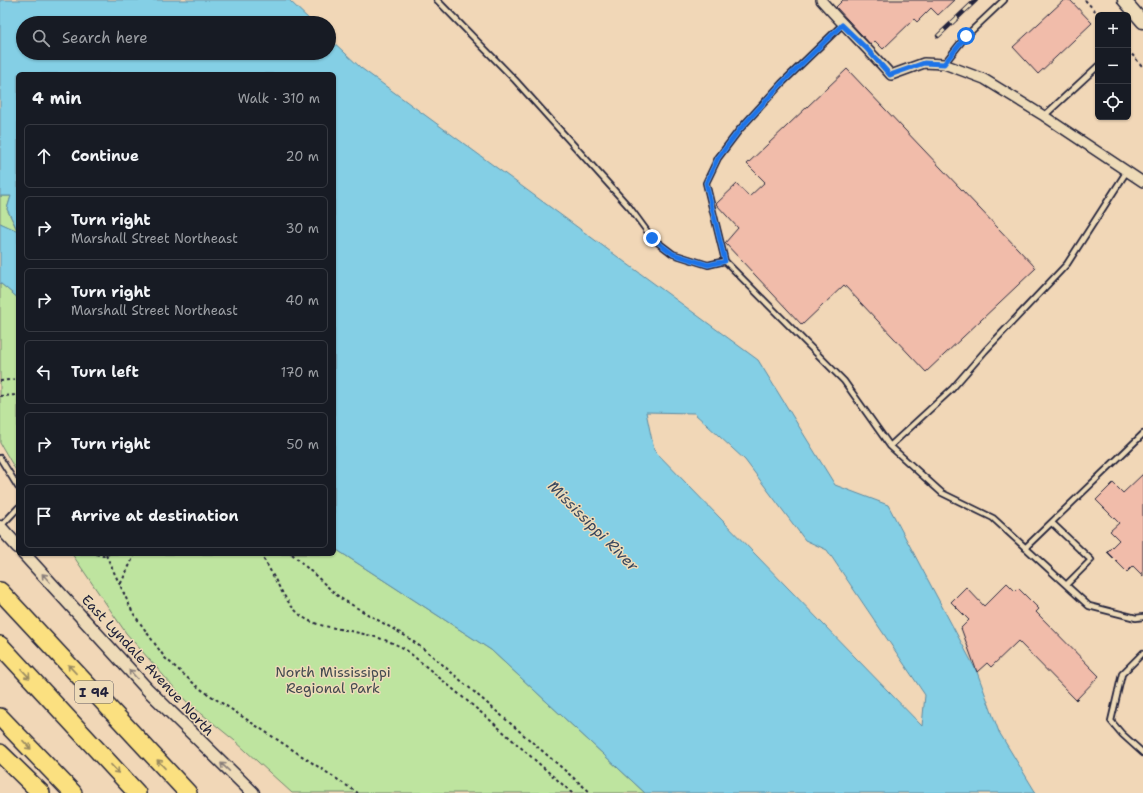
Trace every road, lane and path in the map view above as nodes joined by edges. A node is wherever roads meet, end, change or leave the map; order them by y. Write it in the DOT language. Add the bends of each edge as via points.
graph roads {
  1 [pos="437,0"];
  2 [pos="821,0"];
  3 [pos="1004,0"];
  4 [pos="1085,0"];
  5 [pos="1124,0"];
  6 [pos="1096,12"];
  7 [pos="1143,22"];
  8 [pos="842,25"];
  9 [pos="1131,53"];
  10 [pos="944,64"];
  11 [pos="1143,67"];
  12 [pos="1095,69"];
  13 [pos="1044,116"];
  14 [pos="1127,171"];
  15 [pos="1143,182"];
  16 [pos="725,261"];
  17 [pos="16,380"];
  18 [pos="0,381"];
  19 [pos="16,395"];
  20 [pos="0,396"];
  21 [pos="1143,434"];
  22 [pos="890,446"];
  23 [pos="0,458"];
  24 [pos="16,484"];
  25 [pos="16,510"];
  26 [pos="1052,523"];
  27 [pos="0,527"];
  28 [pos="16,545"];
  29 [pos="1025,548"];
  30 [pos="26,556"];
  31 [pos="106,556"];
  32 [pos="134,556"];
  33 [pos="261,556"];
  34 [pos="294,556"];
  35 [pos="1066,585"];
  36 [pos="120,586"];
  37 [pos="0,591"];
  38 [pos="1143,617"];
  39 [pos="0,645"];
  40 [pos="1143,653"];
  41 [pos="0,717"];
  42 [pos="1143,753"];
  43 [pos="0,754"];
  44 [pos="31,793"];
  45 [pos="41,793"];
  46 [pos="74,793"];
  47 [pos="137,793"];
  48 [pos="188,793"];
  49 [pos="253,793"];
  50 [pos="358,793"];
  51 [pos="572,793"];
  52 [pos="591,793"];
  1 -- 16 [label="lane" via="520,86 630,208 652,238 673,254 708,265"];
  2 -- 8 [label="street"];
  3 -- 10 [label="lane" via="966,36"];
  4 -- 6 [label="path"];
  5 -- 7 [label="street"];
  8 -- 10 [label="street" via="890,75 924,63"];
  8 -- 16 [label="lane" via="766,100 718,158 706,183"];
  9 -- 11 [label="path"];
  10 -- 13 [label="street" via="984,79"];
  12 -- 13 [label="lane"];
  13 -- 14 [label="street"];
  14 -- 15 [label="street"];
  14 -- 22 [label="lane" via="1067,264 952,389"];
  16 -- 22 [label="lane" via="844,381"];
  17 -- 18 [label="path"];
  19 -- 20 [label="path"];
  21 -- 26 [label="lane"];
  22 -- 29 [label="lane" via="942,492 993,518"];
  23 -- 24 [label="lane"];
  25 -- 27 [label="lane"];
  26 -- 29 [label="lane"];
  26 -- 35 [label="lane" via="1091,560"];
  27 -- 28 [label="street"];
  29 -- 35 [label="lane"];
  49 -- 30 [label="street, East Lyndale Avenue North, one-way" via="147,689"];
  31 -- 36 [label="path"];
  32 -- 36 [label="path"];
  33 -- 51 [label="path" via="288,600 303,618 310,622 392,642 405,649"];
  34 -- 52 [label="path" via="340,598 407,637 428,653"];
  35 -- 38 [label="lane" via="1089,606 1136,618"];
  36 -- 50 [label="path" via="133,613 166,658 199,688"];
  48 -- 37 [label="highway, I 94, one-way"];
  39 -- 47 [label="highway, I 94, one-way"];
  40 -- 42 [label="lane" via="1122,674 1111,721"];
  41 -- 46 [label="highway, one-way"];
  43 -- 44 [label="street"];
  43 -- 45 [label="highway"];
}
